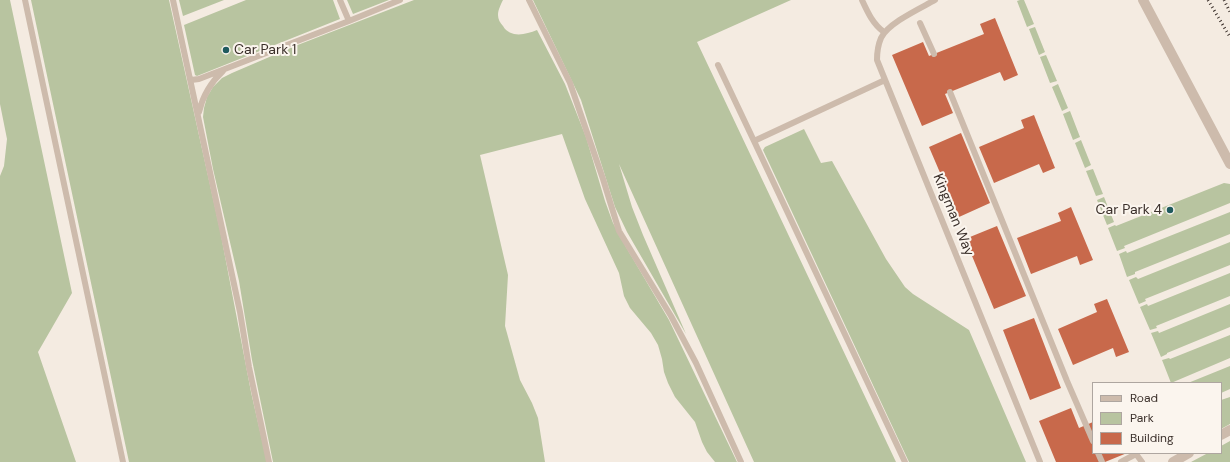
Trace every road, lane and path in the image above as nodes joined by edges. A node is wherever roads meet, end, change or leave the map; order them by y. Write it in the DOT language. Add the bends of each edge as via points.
graph roads {
  1 [pos="25,0"];
  2 [pos="173,0"];
  3 [pos="340,0"];
  4 [pos="400,0"];
  5 [pos="529,0"];
  6 [pos="862,0"];
  7 [pos="935,0"];
  8 [pos="1143,0"];
  9 [pos="349,21"];
  10 [pos="920,23"];
  11 [pos="884,32"];
  12 [pos="934,54"];
  13 [pos="718,65"];
  14 [pos="226,69"];
  15 [pos="191,80"];
  16 [pos="885,80"];
  17 [pos="950,92"];
  18 [pos="198,116"];
  19 [pos="754,141"];
  20 [pos="1230,164"];
  21 [pos="1092,439"];
  22 [pos="1187,454"];
  23 [pos="123,462"];
  24 [pos="269,462"];
  25 [pos="741,462"];
  26 [pos="905,462"];
  27 [pos="1040,462"];
  28 [pos="1121,462"];
  29 [pos="1142,462"];
  30 [pos="1172,462"];
  1 -- 23 [label="lane"];
  2 -- 15 [label="lane"];
  3 -- 9 [label="lane"];
  4 -- 9 [label="lane"];
  5 -- 25 [label="lane" via="570,84 619,231 675,323"];
  6 -- 11 [label="lane" via="872,19"];
  7 -- 11 [label="lane"];
  8 -- 20 [label="street"];
  9 -- 14 [label="lane"];
  10 -- 12 [label="lane"];
  11 -- 16 [label="lane, Kingman Way" via="879,44 878,60"];
  13 -- 19 [label="lane"];
  14 -- 15 [label="lane"];
  14 -- 18 [label="lane" via="209,86"];
  15 -- 18 [label="lane"];
  16 -- 19 [label="lane"];
  16 -- 27 [label="lane, Kingman Way"];
  17 -- 21 [label="lane"];
  18 -- 24 [label="lane"];
  19 -- 26 [label="lane"];
  22 -- 30 [label="street"];
  28 -- 29 [label="lane" via="1136,454"];
}
